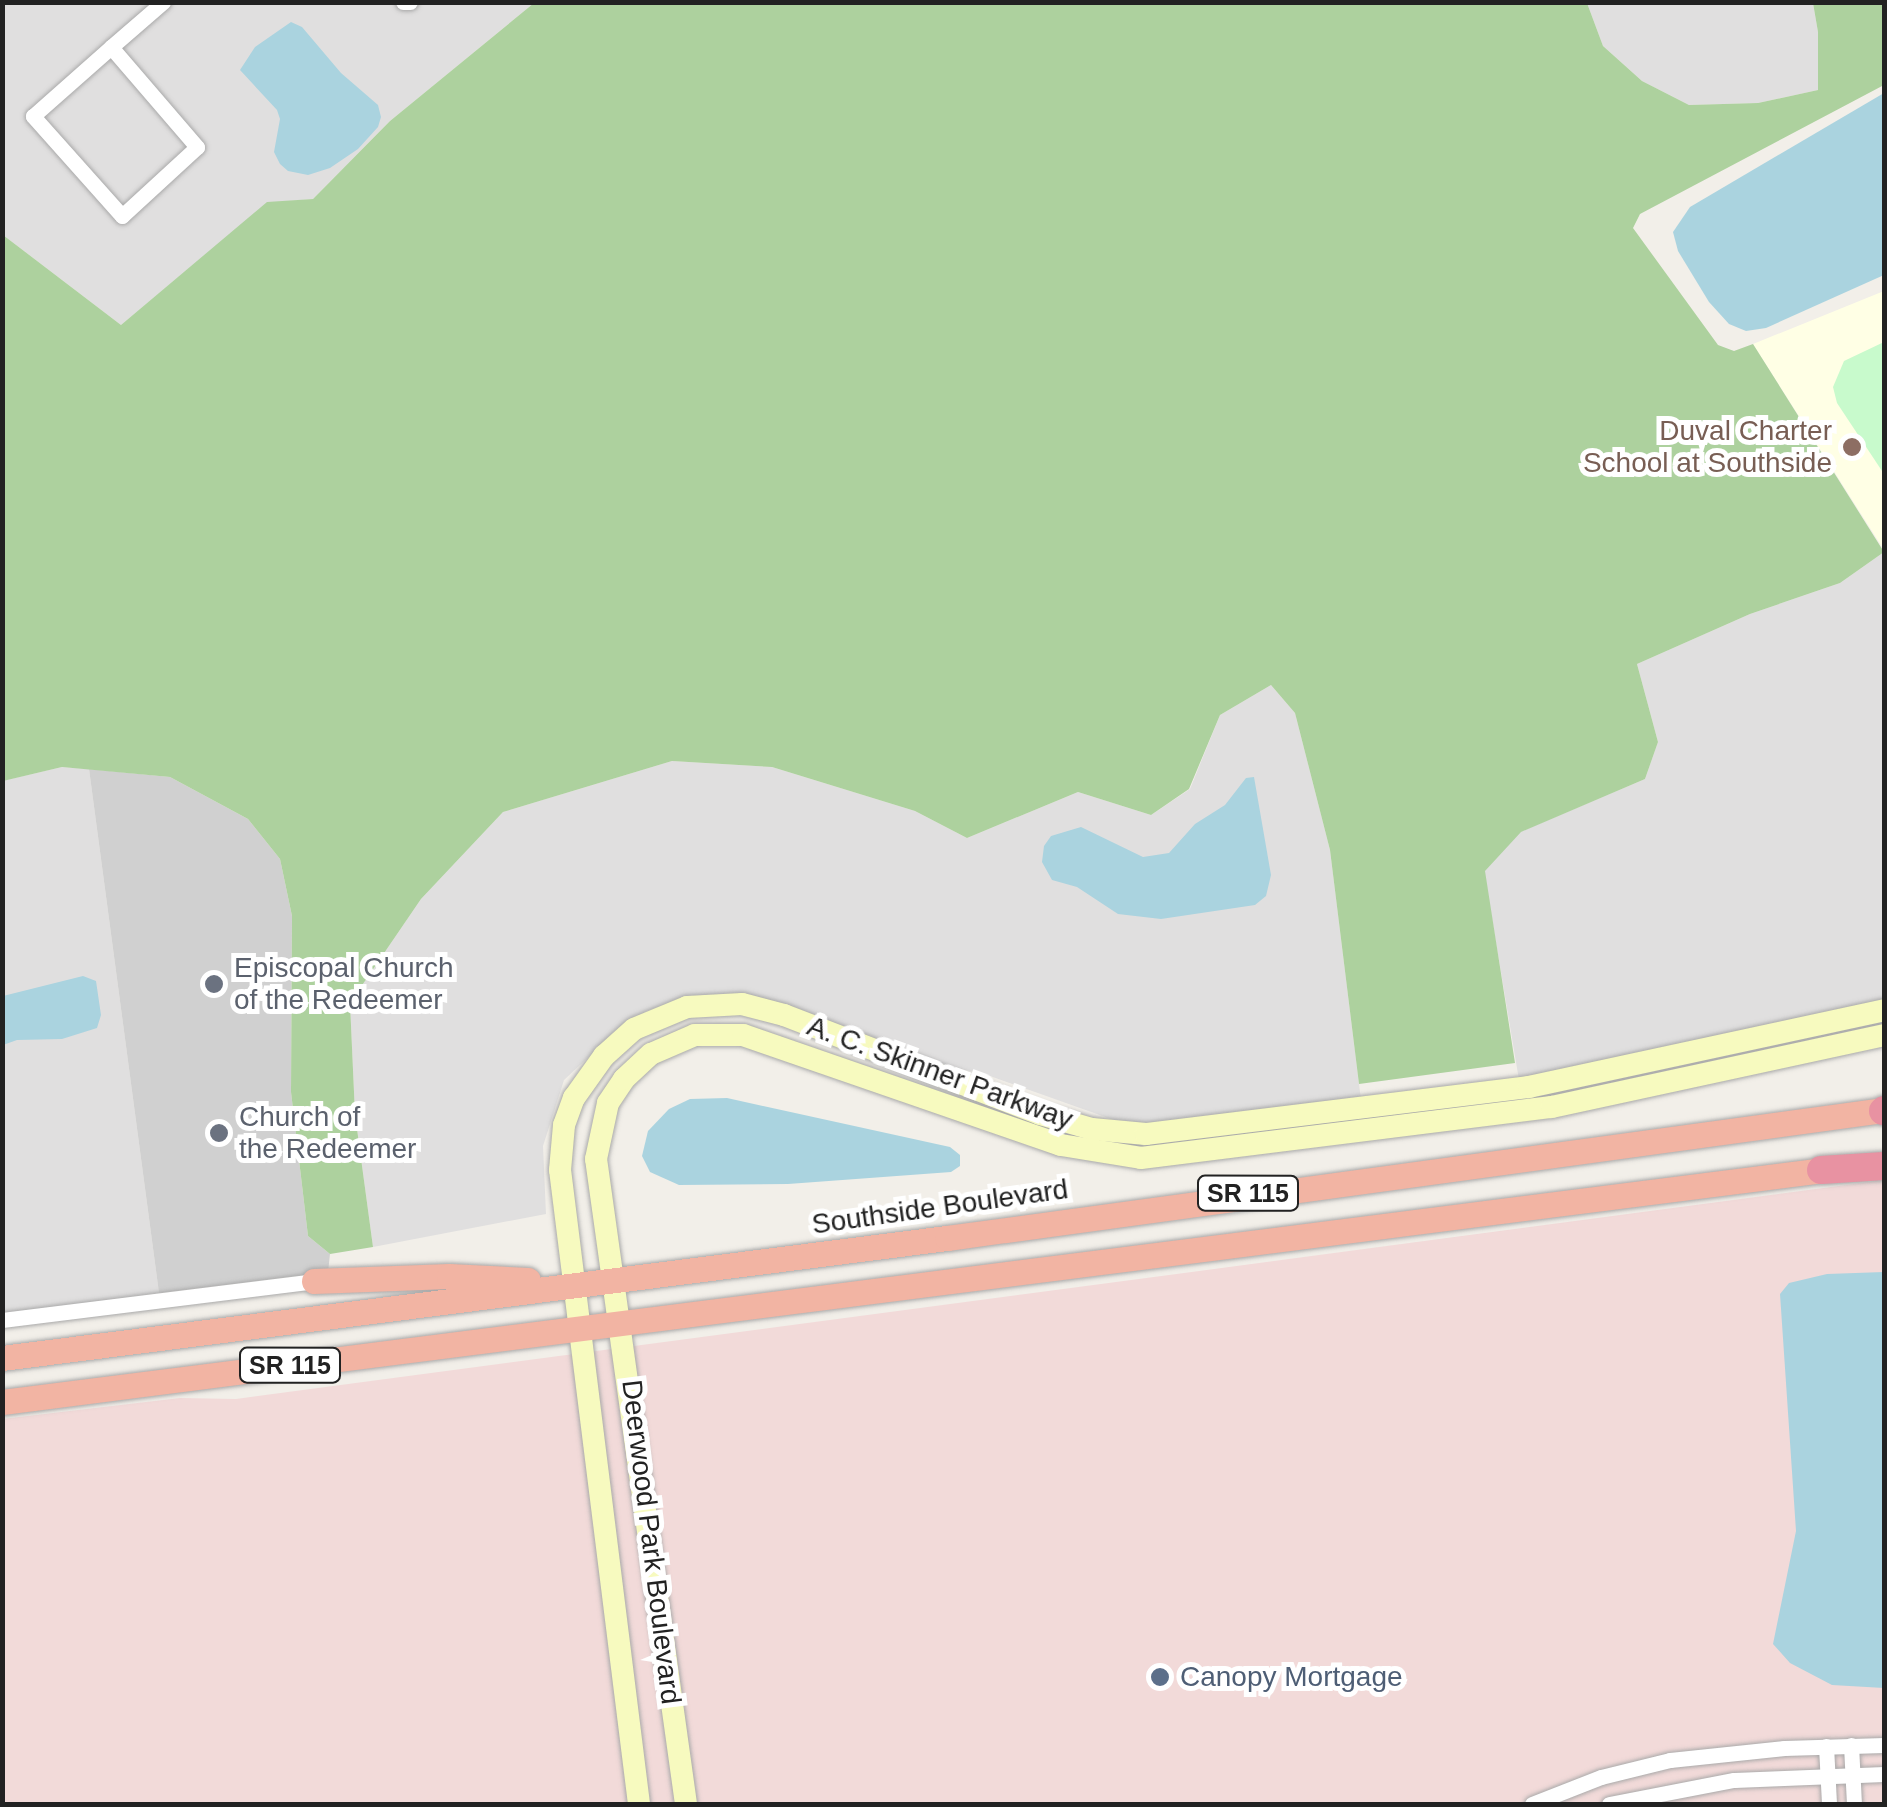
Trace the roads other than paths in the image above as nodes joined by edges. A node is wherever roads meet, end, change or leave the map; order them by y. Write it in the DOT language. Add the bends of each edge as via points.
graph roads {
  1 [pos="163,2"];
  2 [pos="111,47"];
  3 [pos="1884,1010"];
  4 [pos="1884,1035"];
  5 [pos="1884,1110"];
  6 [pos="1884,1164"];
  7 [pos="1821,1170"];
  8 [pos="614,1280"];
  9 [pos="314,1281"];
  10 [pos="573,1285"];
  11 [pos="2,1320"];
  12 [pos="622,1323"];
  13 [pos="578,1329"];
  14 [pos="2,1358"];
  15 [pos="2,1402"];
  16 [pos="1851,1745"];
  17 [pos="1884,1745"];
  18 [pos="1826,1746"];
  19 [pos="1827,1774"];
  20 [pos="1852,1774"];
  21 [pos="1884,1774"];
  22 [pos="639,1804"];
  23 [pos="686,1804"];
  24 [pos="1532,1804"];
  25 [pos="1610,1804"];
  26 [pos="1829,1804"];
  27 [pos="1854,1804"];
  1 -- 2 [label="street"];
  2 -- 2 [label="street" via="33,116 122,216 198,147"];
  3 -- 10 [label="main road, A. C. Skinner Parkway" via="1516,1089 1146,1134 1040,1114 771,1010 730,1002 687,1007 624,1037 571,1106 560,1170"];
  4 -- 8 [label="main road, A. C. Skinner Parkway" via="1552,1107 1141,1158 1061,1145 771,1042 733,1033 696,1036 638,1065 602,1120 597,1169"];
  5 -- 8 [label="highway, Southside Boulevard / SR 115"];
  6 -- 7 [label="highway"];
  7 -- 12 [label="highway, SR 115"];
  8 -- 10 [label="highway, Southside Boulevard / SR 115"];
  8 -- 12 [label="main road, Deerwood Park Boulevard"];
  9 -- 10 [label="highway" via="449,1276"];
  9 -- 11 [label="street"];
  10 -- 13 [label="main road, Deerwood Park Boulevard"];
  10 -- 14 [label="highway, Southside Boulevard / SR 115"];
  12 -- 13 [label="highway, SR 115"];
  12 -- 23 [label="main road, Deerwood Park Boulevard"];
  13 -- 15 [label="highway, SR 115"];
  13 -- 22 [label="main road, Deerwood Park Boulevard"];
  16 -- 17 [label="street"];
  16 -- 18 [label="street"];
  16 -- 20 [label="street"];
  18 -- 19 [label="street"];
  18 -- 24 [label="street" via="1670,1760"];
  19 -- 20 [label="street"];
  19 -- 25 [label="street" via="1676,1788"];
  19 -- 26 [label="street"];
  20 -- 21 [label="street"];
  20 -- 27 [label="street"];
}
